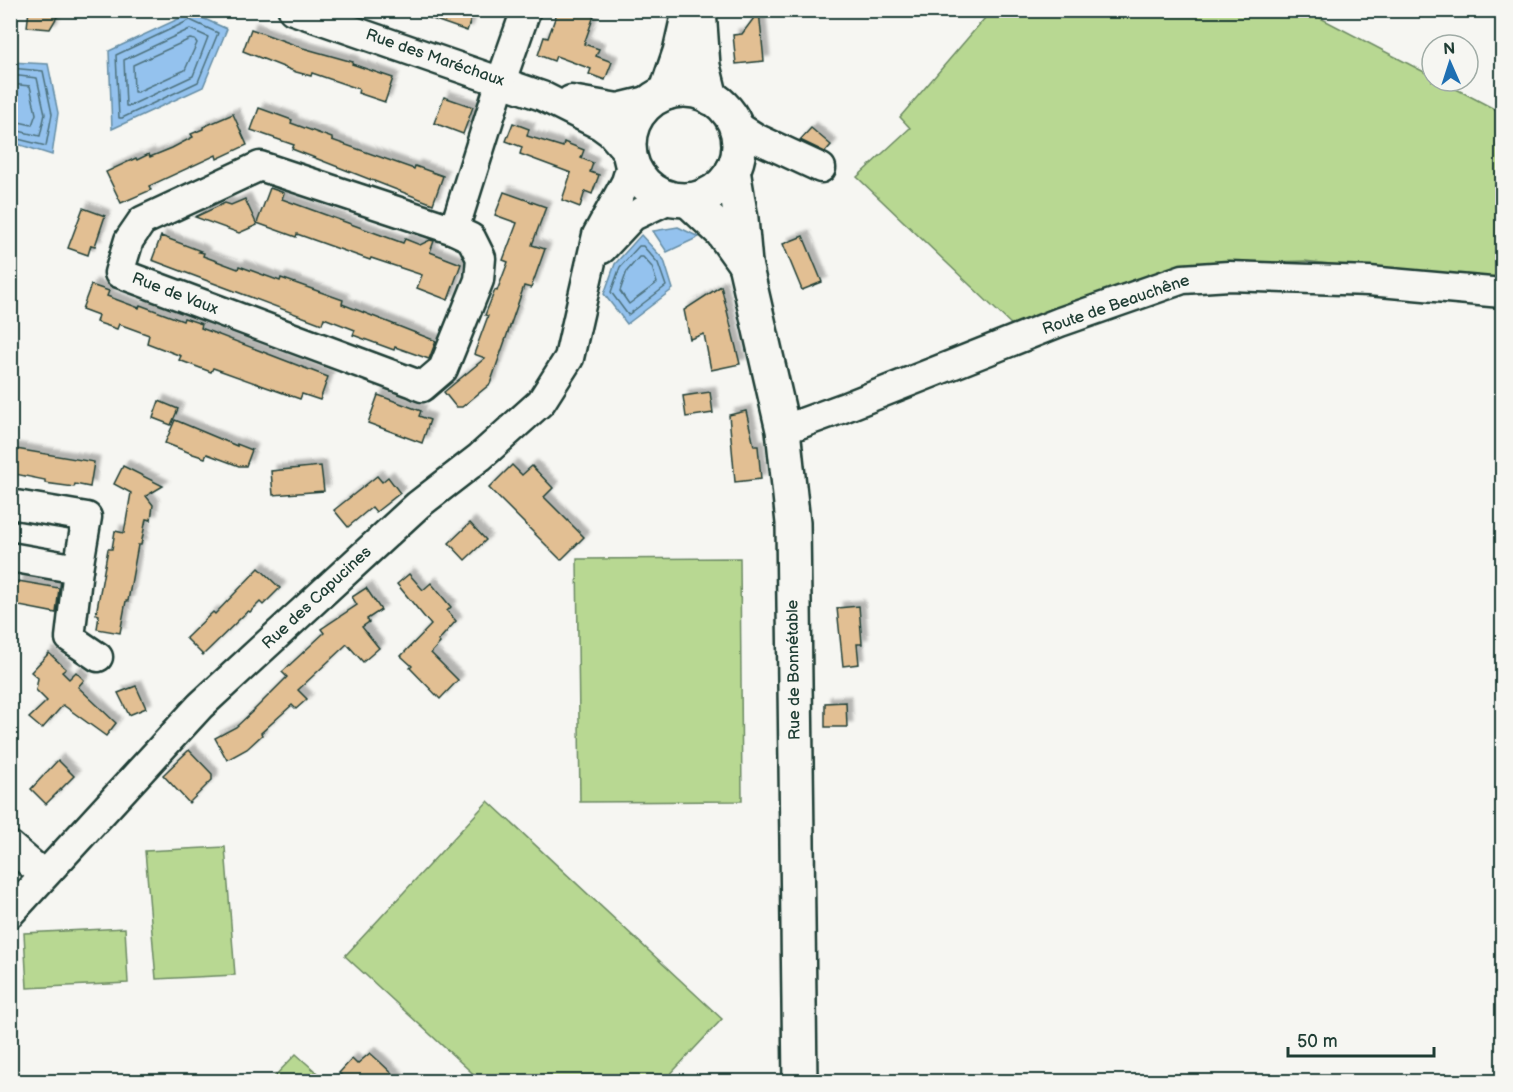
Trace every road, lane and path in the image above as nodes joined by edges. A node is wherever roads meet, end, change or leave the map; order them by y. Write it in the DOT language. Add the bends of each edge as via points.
graph roads {
  1 [pos="293,10"];
  2 [pos="526,10"];
  3 [pos="689,10"];
  4 [pos="699,10"];
  5 [pos="501,81"];
  6 [pos="542,96"];
  7 [pos="661,96"];
  8 [pos="711,98"];
  9 [pos="734,124"];
  10 [pos="787,152"];
  11 [pos="631,158"];
  12 [pos="821,168"];
  13 [pos="733,169"];
  14 [pos="680,199"];
  15 [pos="454,230"];
  16 [pos="745,264"];
  17 [pos="589,271"];
  18 [pos="1503,292"];
  19 [pos="783,430"];
  20 [pos="10,504"];
  21 [pos="10,557"];
  22 [pos="78,569"];
  23 [pos="98,657"];
  24 [pos="10,846"];
  25 [pos="44,876"];
  26 [pos="10,913"];
  27 [pos="800,1082"];
  1 -- 5 [label="street, Rue des Maréchaux"];
  2 -- 5 [label="street"];
  3 -- 7 [label="main road" via="680,52"];
  4 -- 8 [label="main road" via="703,66"];
  5 -- 6 [label="street, Rue des Maréchaux"];
  5 -- 15 [label="street"];
  6 -- 7 [label="street, Rue des Maréchaux" via="618,108"];
  6 -- 11 [label="street, Rue des Maréchaux" via="600,125"];
  7 -- 8 [label="main road" via="681,90"];
  7 -- 11 [label="main road" via="642,110 634,122 629,137"];
  8 -- 9 [label="main road" via="725,109"];
  9 -- 10 [label="street"];
  9 -- 13 [label="main road" via="739,141"];
  10 -- 12 [label="street"];
  10 -- 13 [label="street" via="759,155"];
  11 -- 14 [label="main road" via="642,180 655,192"];
  11 -- 17 [label="street, Rue des Capucines" via="626,182 597,235"];
  13 -- 14 [label="main road" via="714,191 702,197"];
  13 -- 16 [label="main road, Rue de Bonnétable"];
  14 -- 16 [label="main road, Rue de Bonnétable" via="722,232"];
  14 -- 17 [label="street, Rue des Capucines" via="633,216"];
  15 -- 15 [label="street, Rue de Vaux" via="260,166 142,221 129,240 119,273 422,387 443,369 479,280 481,258 471,238"];
  16 -- 19 [label="main road, Rue de Bonnétable"];
  17 -- 25 [label="street, Rue des Capucines" via="569,358 541,402 480,457 418,505 200,706"];
  18 -- 19 [label="street, Route de Beauchêne" via="1368,281 1229,276 1183,279 1050,326"];
  19 -- 27 [label="main road, Rue de Bonnétable" via="793,523"];
  20 -- 22 [label="street" via="87,518"];
  21 -- 22 [label="street"];
  22 -- 23 [label="street" via="70,638"];
  24 -- 25 [label="street"];
  25 -- 26 [label="street, Rue des Capucines"];
}
